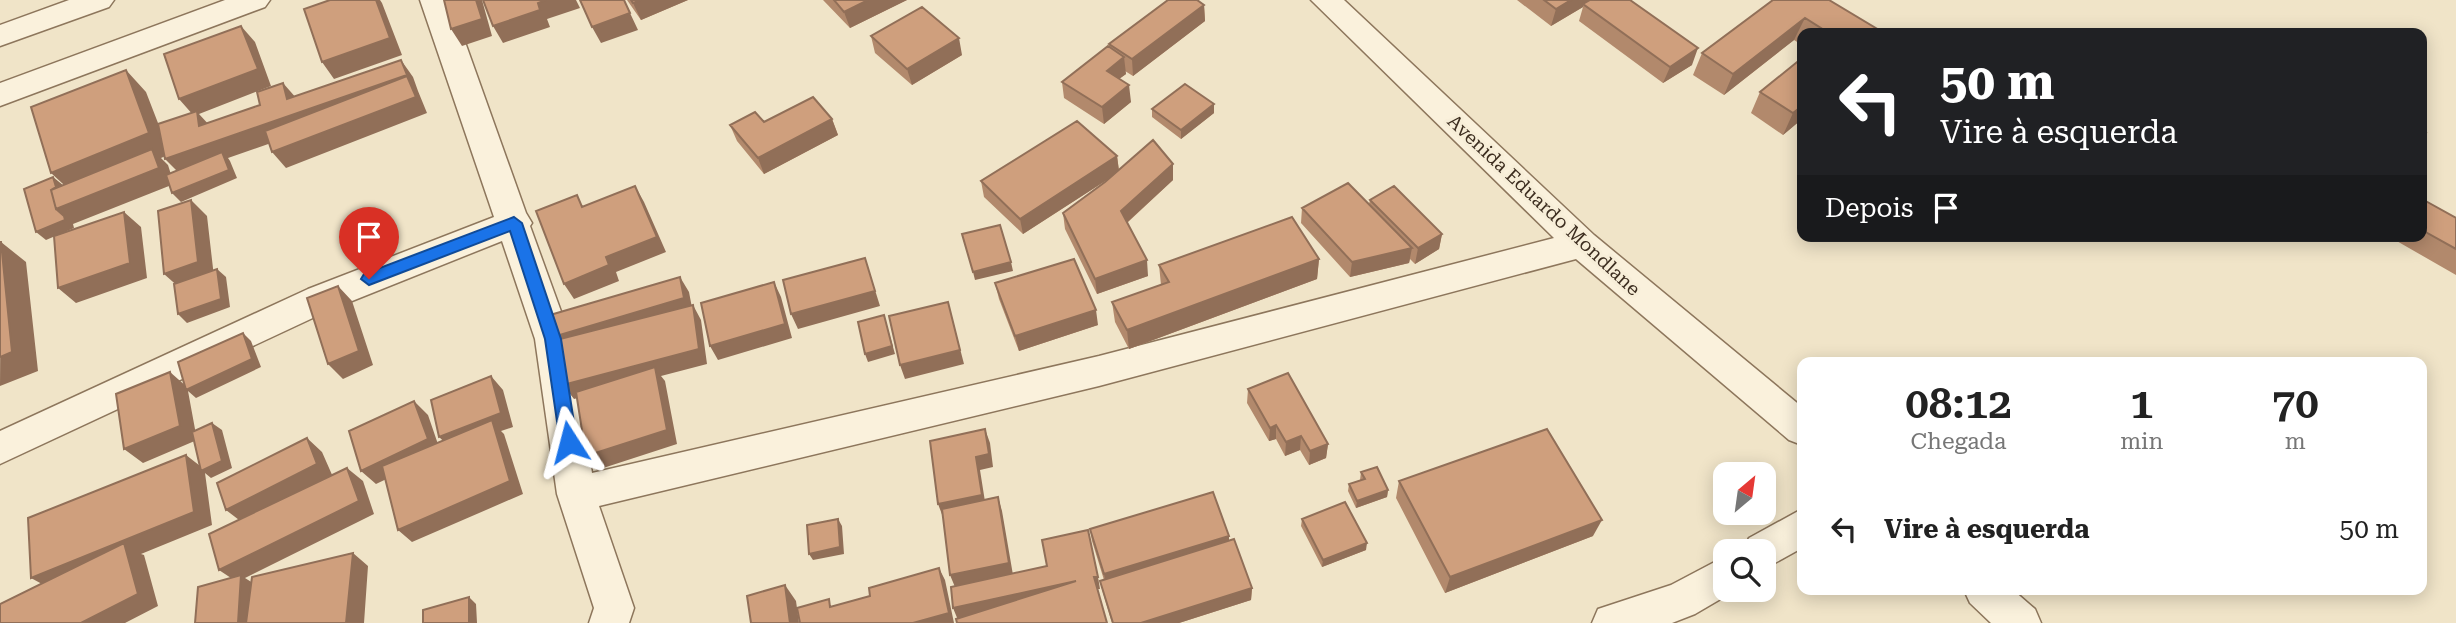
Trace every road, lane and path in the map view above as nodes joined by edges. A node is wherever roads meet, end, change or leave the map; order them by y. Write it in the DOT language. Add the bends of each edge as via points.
graph roads {
  1 [pos="99,0"];
  2 [pos="255,0"];
  3 [pos="435,0"];
  4 [pos="1326,0"];
  5 [pos="0,36"];
  6 [pos="0,95"];
  7 [pos="514,223"];
  8 [pos="1582,244"];
  9 [pos="1797,425"];
  10 [pos="0,448"];
  11 [pos="576,494"];
  12 [pos="1797,530"];
  13 [pos="1776,543"];
  14 [pos="1713,582"];
  15 [pos="1990,595"];
  16 [pos="609,623"];
  17 [pos="1612,623"];
  18 [pos="2021,623"];
  1 -- 5 [label="street"];
  2 -- 6 [label="street"];
  3 -- 7 [label="street"];
  4 -- 8 [label="street, Avenida Eduardo Mondlane"];
  7 -- 10 [label="street" via="320,300"];
  7 -- 11 [label="street" via="553,339"];
  8 -- 9 [label="street, Avenida Eduardo Mondlane"];
  8 -- 11 [label="street" via="1098,371"];
  11 -- 16 [label="street" via="614,608"];
  12 -- 13 [label="street"];
  14 -- 17 [label="street" via="1681,601"];
  15 -- 18 [label="street"];
}
